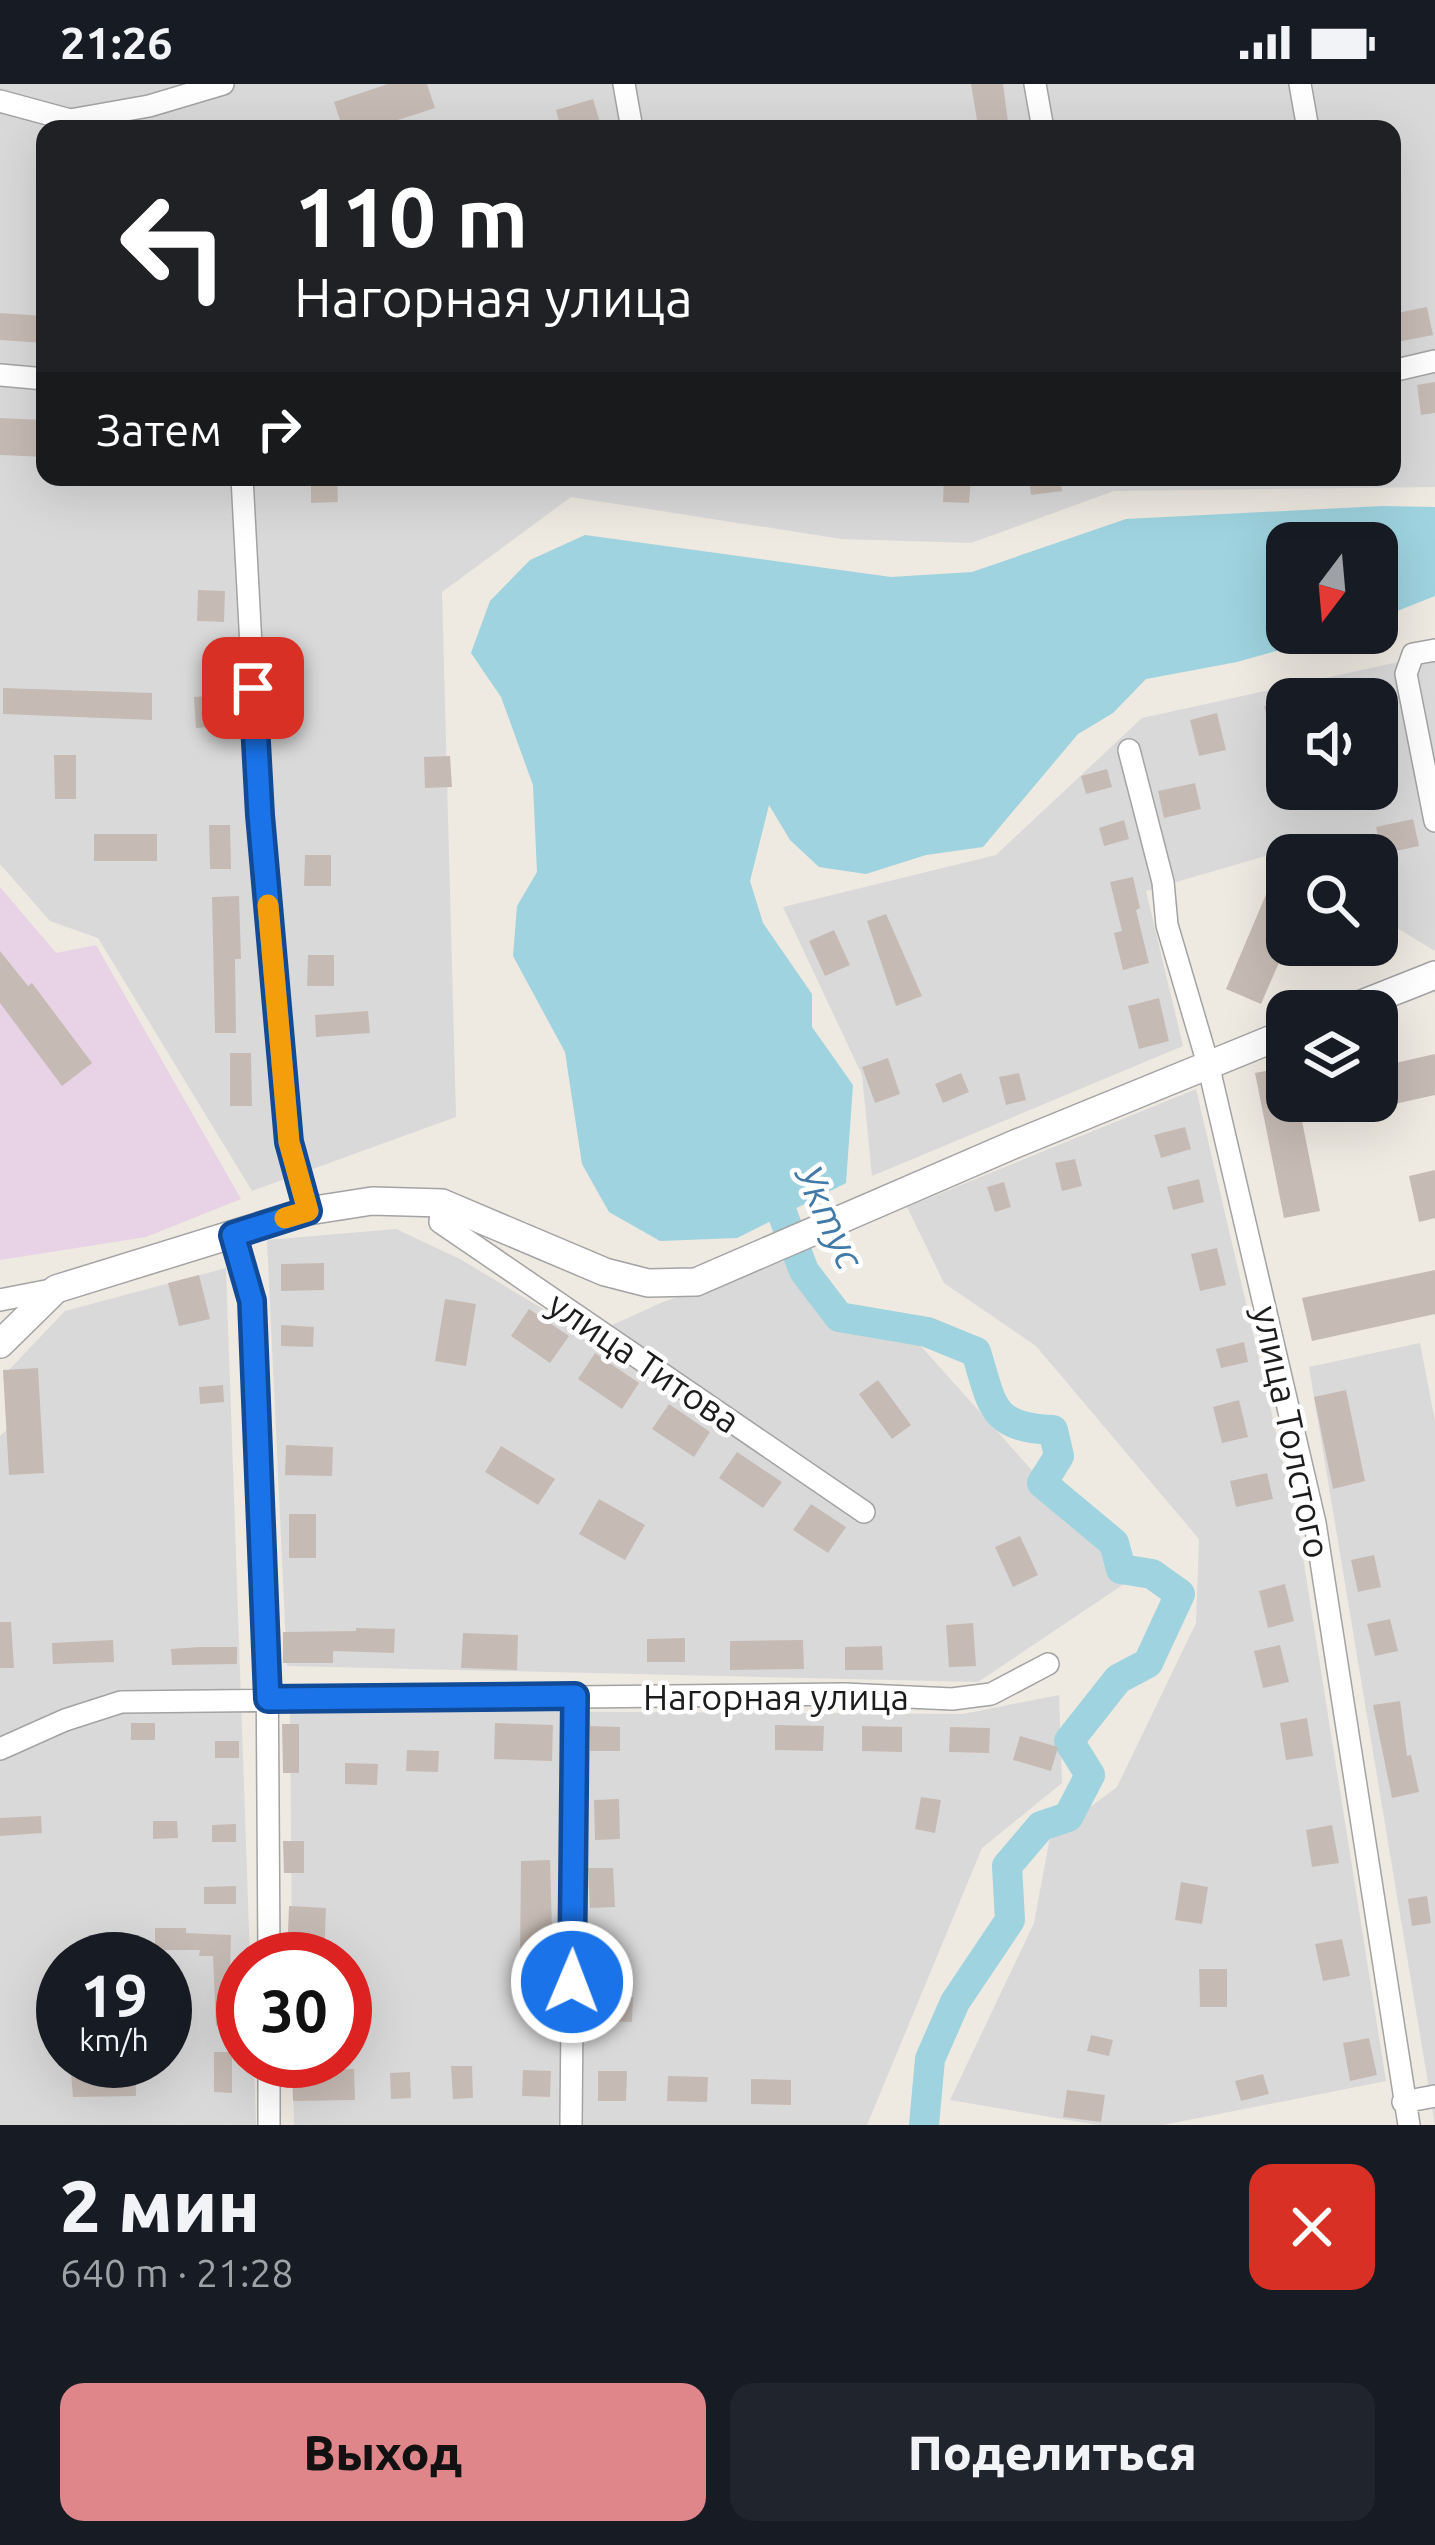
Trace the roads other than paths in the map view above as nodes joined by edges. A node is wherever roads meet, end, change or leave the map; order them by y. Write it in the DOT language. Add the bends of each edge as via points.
graph roads {
  1 [pos="223,84"];
  2 [pos="624,84"];
  3 [pos="1035,84"];
  4 [pos="1300,84"];
  5 [pos="0,101"];
  6 [pos="630,120"];
  7 [pos="1041,120"];
  8 [pos="1306,120"];
  9 [pos="1435,362"];
  10 [pos="1401,369"];
  11 [pos="0,375"];
  12 [pos="36,378"];
  13 [pos="243,486"];
  14 [pos="1424,652"];
  15 [pos="1129,750"];
  16 [pos="1435,821"];
  17 [pos="1435,975"];
  18 [pos="1397,990"];
  19 [pos="1266,1041"];
  20 [pos="1208,1064"];
  21 [pos="442,1203"];
  22 [pos="308,1211"];
  23 [pos="233,1235"];
  24 [pos="56,1288"];
  25 [pos="0,1300"];
  26 [pos="0,1345"];
  27 [pos="864,1512"];
  28 [pos="1048,1664"];
  29 [pos="575,1696"];
  30 [pos="268,1699"];
  31 [pos="0,1749"];
  32 [pos="268,1932"];
  33 [pos="269,2088"];
  34 [pos="1435,2096"];
  35 [pos="1403,2102"];
  36 [pos="269,2125"];
  37 [pos="571,2125"];
  38 [pos="1408,2125"];
  1 -- 5 [label="street" via="70,120"];
  2 -- 6 [label="street"];
  3 -- 7 [label="street"];
  4 -- 8 [label="street"];
  9 -- 10 [label="street"];
  11 -- 12 [label="street"];
  13 -- 22 [label="street" via="289,1142"];
  14 -- 16 [label="street" via="1406,674"];
  15 -- 20 [label="street, улица Толстого"];
  17 -- 18 [label="street"];
  19 -- 20 [label="street"];
  20 -- 21 [label="street" via="696,1282 648,1283 604,1272"];
  20 -- 35 [label="street, улица Толстого" via="1315,1523"];
  21 -- 22 [label="street" via="372,1201"];
  21 -- 27 [label="street, улица Титова" via="440,1222"];
  22 -- 23 [label="street"];
  23 -- 24 [label="street"];
  23 -- 30 [label="street" via="252,1301"];
  24 -- 25 [label="street"];
  24 -- 26 [label="street"];
  28 -- 29 [label="street, Нагорная улица" via="992,1694 952,1699"];
  29 -- 30 [label="street, Нагорная улица"];
  29 -- 37 [label="street"];
  30 -- 31 [label="street, Нагорная улица" via="121,1702"];
  30 -- 32 [label="street"];
  33 -- 36 [label="street"];
  34 -- 35 [label="street"];
  35 -- 38 [label="street, улица Толстого"];
}
